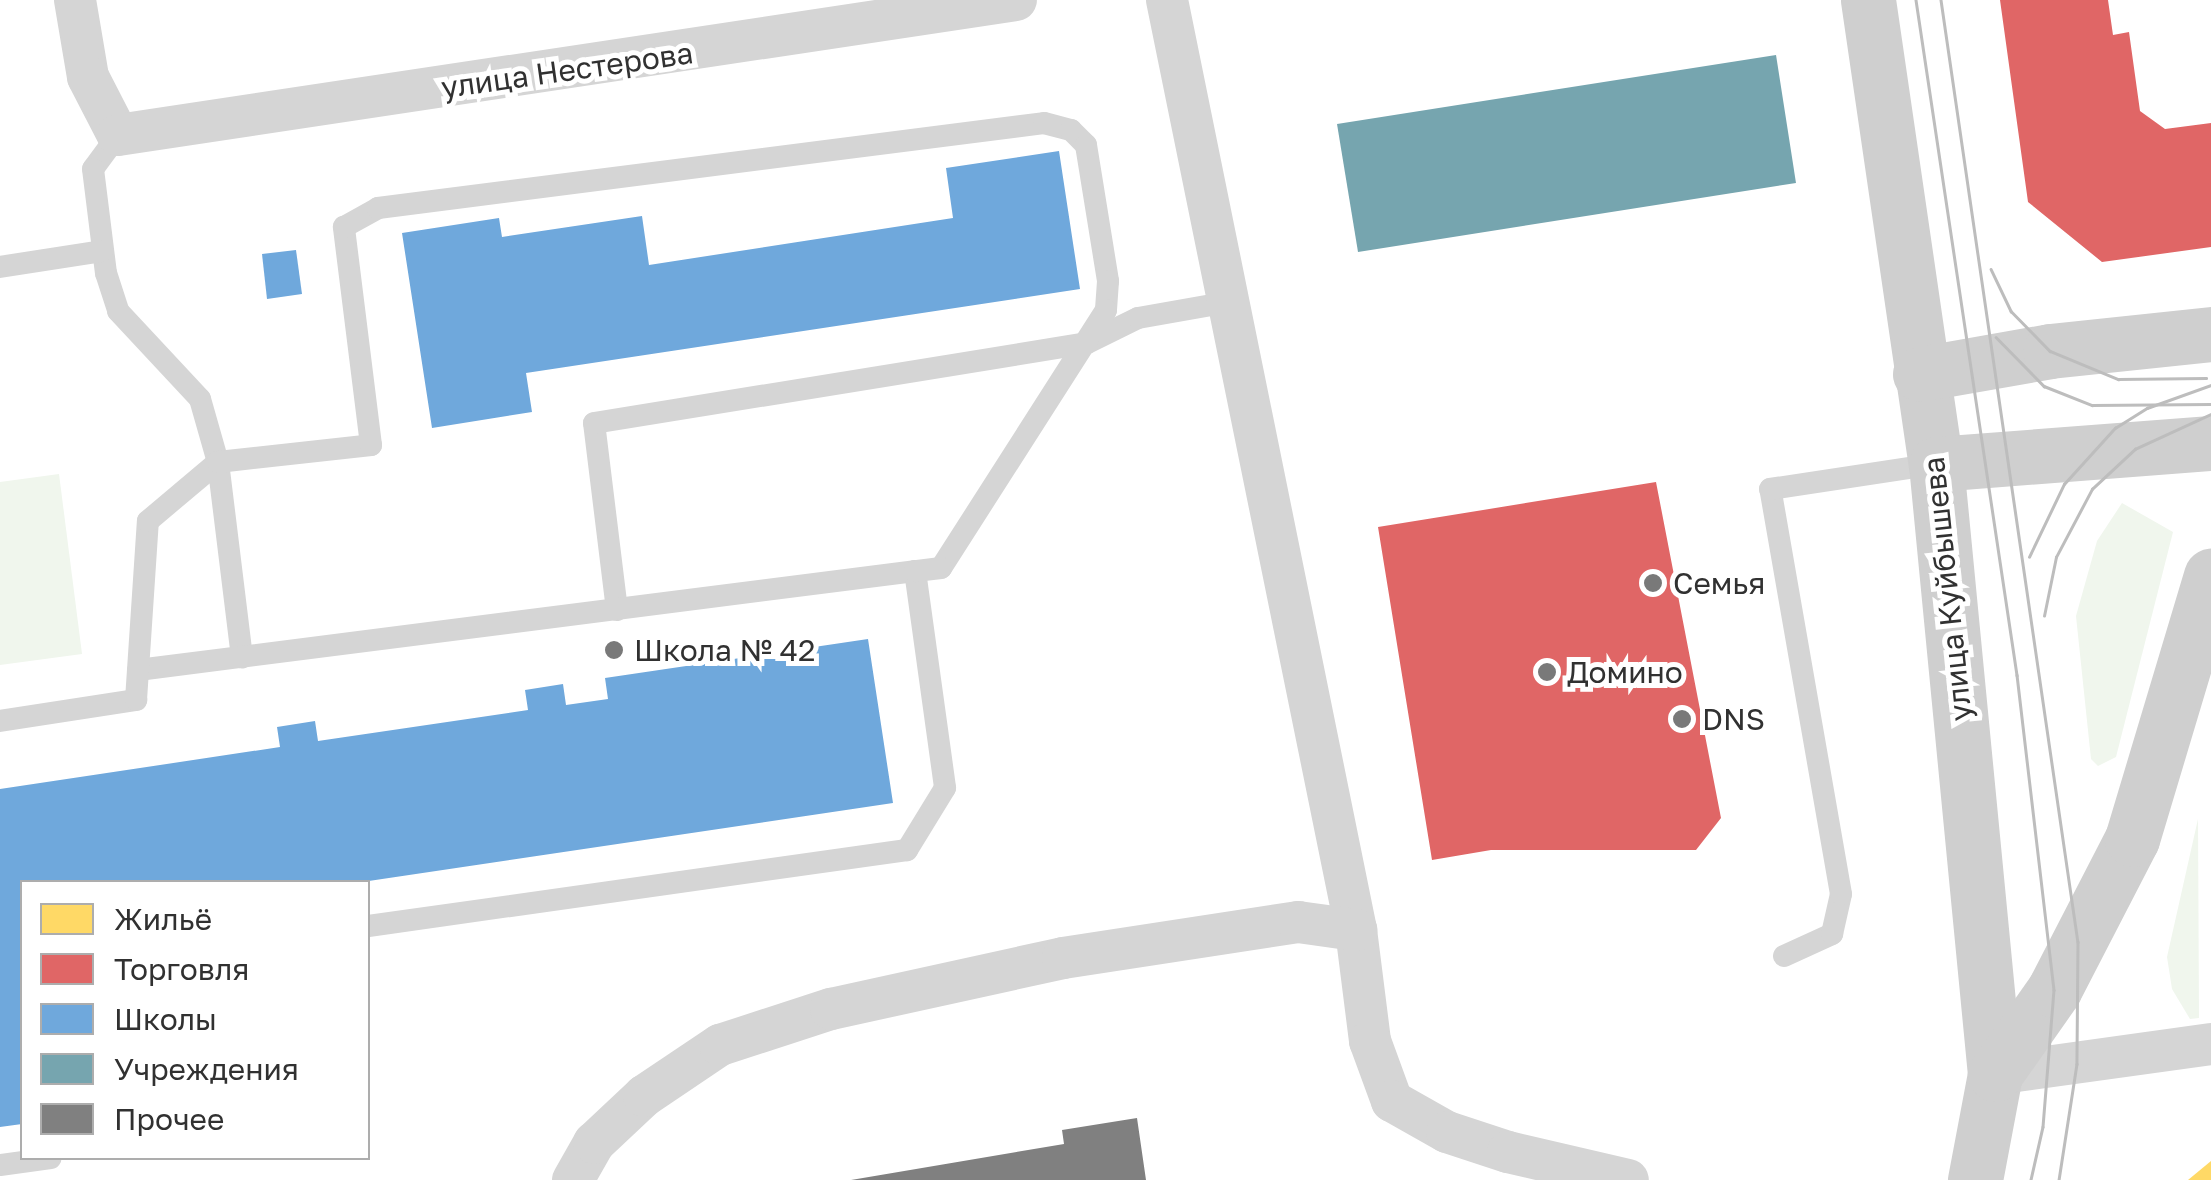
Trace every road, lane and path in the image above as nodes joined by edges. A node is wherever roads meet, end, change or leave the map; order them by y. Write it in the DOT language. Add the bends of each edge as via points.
graph roads {
  1 [pos="75,0"];
  2 [pos="1016,0"];
  3 [pos="1168,0"];
  4 [pos="1868,0"];
  5 [pos="860,13"];
  6 [pos="118,135"];
  7 [pos="102,251"];
  8 [pos="0,267"];
  9 [pos="1229,302"];
  10 [pos="2211,334"];
  11 [pos="1087,343"];
  12 [pos="1920,374"];
  13 [pos="2211,444"];
  14 [pos="218,462"];
  15 [pos="1936,464"];
  16 [pos="914,571"];
  17 [pos="2211,576"];
  18 [pos="616,610"];
  19 [pos="242,658"];
  20 [pos="138,670"];
  21 [pos="0,721"];
  22 [pos="370,926"];
  23 [pos="1356,930"];
  24 [pos="1784,956"];
  25 [pos="2211,1044"];
  26 [pos="1994,1074"];
  27 [pos="36,1160"];
  28 [pos="0,1165"];
  29 [pos="573,1180"];
  30 [pos="1628,1180"];
  31 [pos="1975,1180"];
  1 -- 6 [label="street" via="88,77"];
  2 -- 5 [label="street, улица Нестерова"];
  3 -- 9 [label="street"];
  4 -- 12 [label="main road, улица Куйбышева"];
  5 -- 6 [label="street, улица Нестерова"];
  6 -- 7 [label="lane" via="93,169"];
  7 -- 8 [label="lane"];
  7 -- 14 [label="lane" via="118,311 200,399"];
  9 -- 11 [label="lane" via="1138,318"];
  9 -- 23 [label="street"];
  10 -- 12 [label="main road" via="2050,350"];
  11 -- 14 [label="lane" via="1106,310 1108,282 1086,145 1071,130 1044,123 378,208 344,227 372,445"];
  11 -- 16 [label="lane" via="941,568"];
  11 -- 18 [label="lane" via="594,423"];
  12 -- 15 [label="main road, улица Куйбышева"];
  13 -- 15 [label="main road"];
  14 -- 19 [label="lane"];
  14 -- 20 [label="lane" via="148,521"];
  15 -- 24 [label="lane" via="1770,489 1842,894 1832,934"];
  15 -- 26 [label="main road, улица Куйбышева"];
  16 -- 18 [label="lane"];
  16 -- 22 [label="lane" via="945,788 907,850"];
  17 -- 26 [label="main road" via="2132,839 2054,990"];
  18 -- 19 [label="lane"];
  19 -- 20 [label="lane"];
  20 -- 21 [label="lane" via="136,700"];
  23 -- 29 [label="street" via="1298,922 1063,958 831,1008 720,1046 644,1096 594,1143"];
  23 -- 30 [label="street" via="1370,1041 1392,1101 1492,1148"];
  25 -- 26 [label="street"];
  26 -- 31 [label="main road, улица Куйбышева"];
  27 -- 28 [label="lane"];
}
